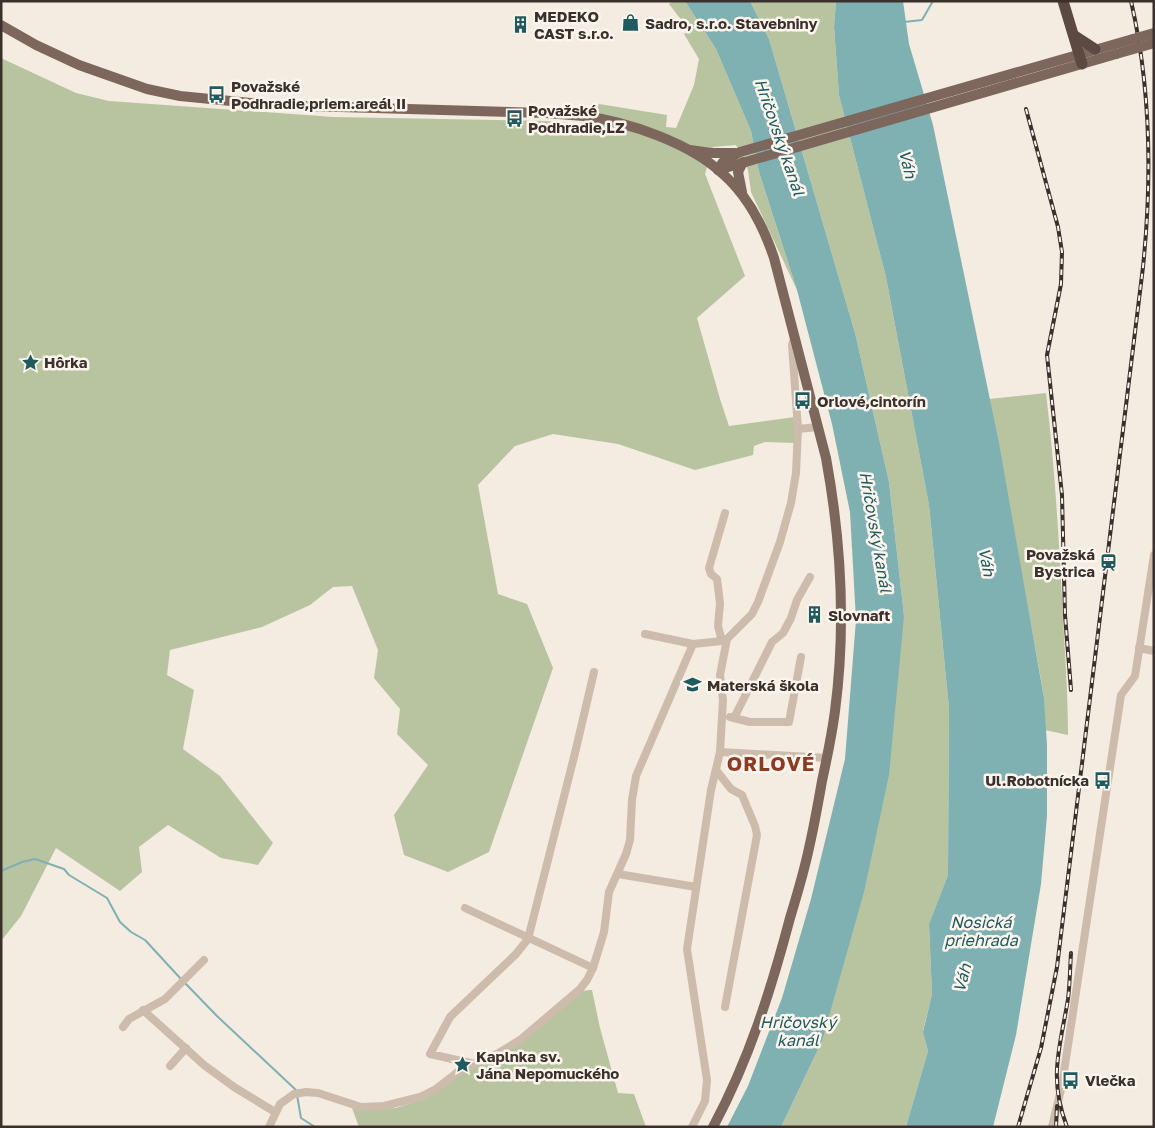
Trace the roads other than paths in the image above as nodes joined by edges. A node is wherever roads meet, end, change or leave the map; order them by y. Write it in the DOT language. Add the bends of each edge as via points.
graph roads {
  1 [pos="1063,1"];
  2 [pos="1,25"];
  3 [pos="1154,32"];
  4 [pos="1074,36"];
  5 [pos="1154,43"];
  6 [pos="1095,49"];
  7 [pos="1114,49"];
  8 [pos="1081,59"];
  9 [pos="684,149"];
  10 [pos="745,157"];
  11 [pos="718,170"];
  12 [pos="743,197"];
  13 [pos="795,336"];
  14 [pos="818,427"];
  15 [pos="798,429"];
  16 [pos="725,513"];
  17 [pos="1154,557"];
  18 [pos="810,577"];
  19 [pos="645,634"];
  20 [pos="724,640"];
  21 [pos="694,644"];
  22 [pos="1140,648"];
  23 [pos="1154,650"];
  24 [pos="801,657"];
  25 [pos="594,672"];
  26 [pos="723,716"];
  27 [pos="734,718"];
  28 [pos="720,752"];
  29 [pos="827,758"];
  30 [pos="716,770"];
  31 [pos="618,874"];
  32 [pos="696,888"];
  33 [pos="465,908"];
  34 [pos="528,939"];
  35 [pos="204,960"];
  36 [pos="593,968"];
  37 [pos="725,1007"];
  38 [pos="143,1010"];
  39 [pos="122,1027"];
  40 [pos="186,1048"];
  41 [pos="475,1064"];
  42 [pos="170,1066"];
  43 [pos="275,1112"];
  44 [pos="269,1127"];
  45 [pos="692,1127"];
  46 [pos="713,1127"];
  47 [pos="1052,1127"];
  1 -- 4 [label="highway"];
  2 -- 9 [label="main road" via="79,65 146,89 180,96 272,105 585,116 641,130"];
  3 -- 7 [label="main road, bridge"];
  4 -- 6 [label="highway"];
  4 -- 8 [label="highway"];
  5 -- 7 [label="main road, bridge"];
  6 -- 7 [label="main road"];
  6 -- 8 [label="main road"];
  7 -- 8 [label="main road"];
  8 -- 10 [label="main road"];
  9 -- 10 [label="main road"];
  9 -- 11 [label="main road"];
  10 -- 11 [label="main road"];
  10 -- 12 [label="main road" via="738,176"];
  11 -- 12 [label="main road"];
  12 -- 13 [label="main road" via="770,247"];
  13 -- 14 [label="main road"];
  13 -- 15 [label="street" via="792,345"];
  14 -- 15 [label="street"];
  14 -- 29 [label="main road" via="835,522 841,624 835,710"];
  15 -- 20 [label="street" via="796,473 780,542 752,614"];
  16 -- 20 [label="street" via="709,568 717,579 718,626"];
  17 -- 22 [label="street"];
  18 -- 27 [label="street" via="783,633 772,642"];
  19 -- 21 [label="street"];
  20 -- 21 [label="street"];
  20 -- 26 [label="street" via="720,675"];
  21 -- 31 [label="street" via="636,776 630,840"];
  22 -- 23 [label="street"];
  22 -- 47 [label="street" via="1135,676 1120,695 1064,1078"];
  24 -- 27 [label="street" via="788,722 750,722"];
  25 -- 34 [label="street"];
  26 -- 27 [label="street"];
  26 -- 28 [label="street"];
  28 -- 29 [label="street"];
  28 -- 30 [label="street"];
  29 -- 46 [label="main road" via="809,850 775,974 751,1046"];
  30 -- 32 [label="street"];
  30 -- 37 [label="street" via="731,789 742,795 757,835"];
  31 -- 32 [label="street"];
  31 -- 36 [label="street" via="609,892 604,932"];
  32 -- 45 [label="street" via="687,949 707,1080 705,1101"];
  33 -- 34 [label="street"];
  34 -- 36 [label="street"];
  34 -- 41 [label="street" via="450,1017 430,1054"];
  35 -- 38 [label="street" via="165,999"];
  36 -- 41 [label="street" via="580,989 520,1040"];
  38 -- 39 [label="street"];
  38 -- 40 [label="street"];
  40 -- 42 [label="street"];
  40 -- 43 [label="street" via="234,1087"];
  41 -- 43 [label="street" via="420,1097 384,1106 361,1107 318,1093 296,1094 280,1104"];
  43 -- 44 [label="street"];
}
